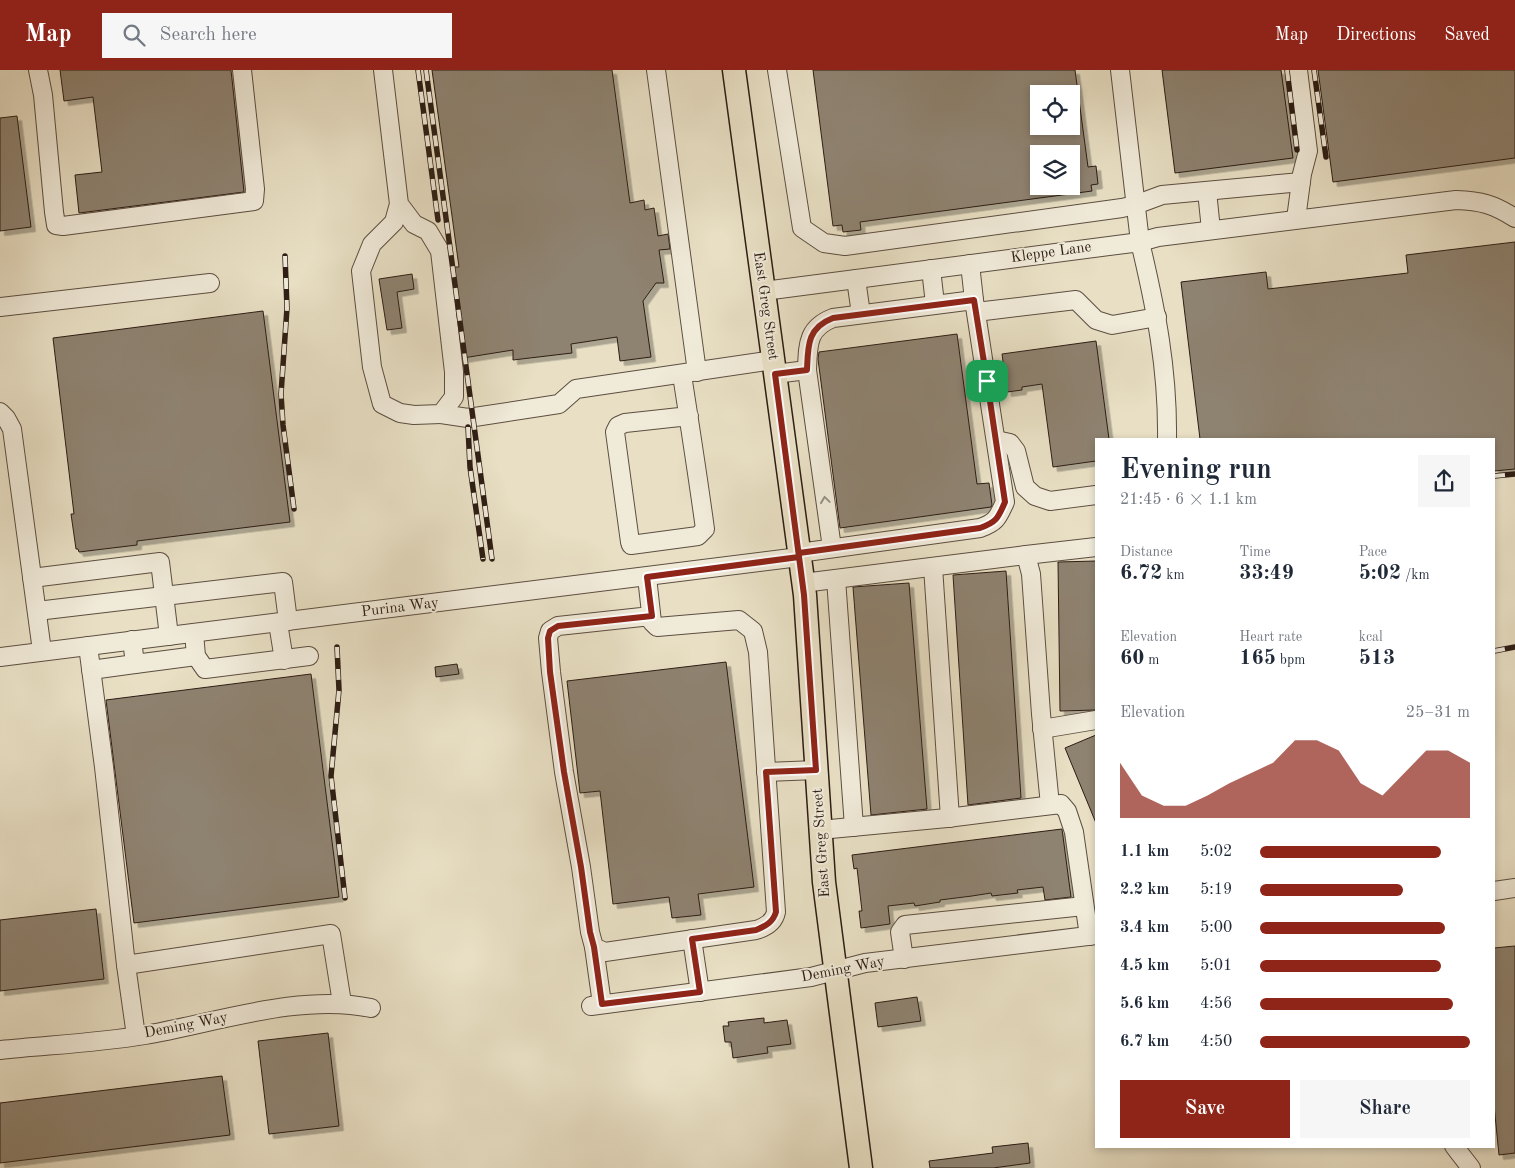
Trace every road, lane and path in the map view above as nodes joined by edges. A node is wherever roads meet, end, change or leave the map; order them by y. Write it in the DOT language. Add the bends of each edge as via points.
graph roads {
  1 [pos="242,70"];
  2 [pos="383,70"];
  3 [pos="656,70"];
  4 [pos="734,70"];
  5 [pos="777,70"];
  6 [pos="1120,70"];
  7 [pos="1298,70"];
  8 [pos="35,72"];
  9 [pos="1301,182"];
  10 [pos="1208,191"];
  11 [pos="399,204"];
  12 [pos="1135,205"];
  13 [pos="1515,218"];
  14 [pos="1296,219"];
  15 [pos="1211,230"];
  16 [pos="1140,242"];
  17 [pos="970,264"];
  18 [pos="931,269"];
  19 [pos="856,279"];
  20 [pos="210,284"];
  21 [pos="764,291"];
  22 [pos="934,304"];
  23 [pos="975,306"];
  24 [pos="0,307"];
  25 [pos="861,314"];
  26 [pos="1157,317"];
  27 [pos="774,367"];
  28 [pos="807,370"];
  29 [pos="690,374"];
  30 [pos="0,412"];
  31 [pos="441,414"];
  32 [pos="688,416"];
  33 [pos="1167,438"];
  34 [pos="996,440"];
  35 [pos="1095,495"];
  36 [pos="1095,547"];
  37 [pos="832,548"];
  38 [pos="799,555"];
  39 [pos="1026,555"];
  40 [pos="933,567"];
  41 [pos="647,577"];
  42 [pos="32,578"];
  43 [pos="836,579"];
  44 [pos="803,583"];
  45 [pos="164,596"];
  46 [pos="37,612"];
  47 [pos="652,616"];
  48 [pos="283,622"];
  49 [pos="194,633"];
  50 [pos="169,636"];
  51 [pos="132,640"];
  52 [pos="88,646"];
  53 [pos="42,652"];
  54 [pos="196,656"];
  55 [pos="308,656"];
  56 [pos="0,657"];
  57 [pos="284,660"];
  58 [pos="135,664"];
  59 [pos="91,670"];
  60 [pos="1095,720"];
  61 [pos="1042,729"];
  62 [pos="816,770"];
  63 [pos="766,772"];
  64 [pos="1050,805"];
  65 [pos="950,818"];
  66 [pos="854,827"];
  67 [pos="820,830"];
  68 [pos="1515,888"];
  69 [pos="1495,891"];
  70 [pos="1084,906"];
  71 [pos="1092,936"];
  72 [pos="692,939"];
  73 [pos="594,947"];
  74 [pos="904,959"];
  75 [pos="126,964"];
  76 [pos="835,970"];
  77 [pos="700,992"];
  78 [pos="342,1003"];
  79 [pos="371,1008"];
  80 [pos="136,1036"];
  81 [pos="0,1050"];
  82 [pos="1456,1148"];
  83 [pos="861,1168"];
  84 [pos="1471,1168"];
  1 -- 8 [label="street" via="254,200 64,226 56,225 42,95"];
  2 -- 11 [label="street"];
  3 -- 29 [label="street"];
  4 -- 21 [label="main road, East Greg Street"];
  5 -- 12 [label="street" via="802,228 824,243 845,246 880,242"];
  6 -- 12 [label="street"];
  7 -- 9 [label="street" via="1308,151"];
  9 -- 10 [label="street"];
  9 -- 14 [label="street"];
  10 -- 12 [label="street" via="1162,195"];
  10 -- 15 [label="street"];
  11 -- 31 [label="street" via="414,224 428,231 440,251 454,372 454,397"];
  11 -- 31 [label="street" via="394,222 372,244 361,271 372,367 382,404 400,413"];
  12 -- 16 [label="street"];
  13 -- 14 [label="street, Kleppe Lane" via="1494,205 1476,200 1456,200"];
  14 -- 15 [label="street, Kleppe Lane"];
  15 -- 16 [label="street, Kleppe Lane"];
  16 -- 17 [label="street, Kleppe Lane"];
  16 -- 26 [label="street"];
  17 -- 18 [label="street, Kleppe Lane"];
  17 -- 23 [label="street"];
  18 -- 19 [label="street, Kleppe Lane"];
  18 -- 22 [label="street"];
  19 -- 21 [label="street, Kleppe Lane"];
  19 -- 25 [label="street"];
  20 -- 24 [label="street"];
  21 -- 27 [label="main road, East Greg Street"];
  22 -- 23 [label="street"];
  22 -- 25 [label="street"];
  23 -- 26 [label="street" via="1076,300 1096,320 1112,325"];
  23 -- 34 [label="street"];
  25 -- 28 [label="street" via="833,318 814,331 808,344"];
  26 -- 33 [label="street" via="1163,350"];
  27 -- 28 [label="street"];
  27 -- 29 [label="street"];
  27 -- 38 [label="main road, East Greg Street"];
  37 -- 28 [label="street, one-way"];
  29 -- 31 [label="street" via="576,389 559,404 468,418"];
  29 -- 32 [label="street"];
  30 -- 42 [label="street" via="12,429"];
  32 -- 32 [label="street" via="705,529 698,536 631,545 615,432 625,422"];
  34 -- 35 [label="street" via="1010,443 1016,451 1025,487 1036,496 1050,501"];
  34 -- 37 [label="street, Purina Way" via="1005,502 998,519 991,524"];
  36 -- 39 [label="street"];
  37 -- 38 [label="street, Purina Way"];
  38 -- 41 [label="street, Purina Way"];
  38 -- 44 [label="main road, East Greg Street"];
  39 -- 40 [label="street"];
  39 -- 61 [label="street" via="1031,574"];
  40 -- 43 [label="street"];
  40 -- 65 [label="street"];
  41 -- 47 [label="street"];
  41 -- 48 [label="street, Purina Way"];
  42 -- 45 [label="street" via="160,562"];
  42 -- 46 [label="street"];
  43 -- 44 [label="street"];
  43 -- 66 [label="street"];
  44 -- 62 [label="main road, East Greg Street"];
  45 -- 46 [label="street"];
  45 -- 48 [label="street" via="283,582"];
  45 -- 50 [label="street"];
  46 -- 53 [label="street"];
  47 -- 63 [label="street" via="657,627 739,620 753,631 758,652"];
  47 -- 73 [label="street" via="558,626 550,631 548,638 564,772"];
  48 -- 49 [label="street, Purina Way"];
  48 -- 57 [label="street"];
  49 -- 50 [label="street, Purina Way"];
  49 -- 54 [label="street"];
  50 -- 51 [label="street, Purina Way"];
  51 -- 52 [label="street, Purina Way"];
  51 -- 58 [label="street"];
  52 -- 53 [label="street, Purina Way"];
  52 -- 59 [label="street"];
  53 -- 56 [label="street, Purina Way"];
  54 -- 57 [label="street" via="205,669"];
  54 -- 58 [label="street"];
  55 -- 57 [label="street"];
  58 -- 59 [label="street"];
  59 -- 75 [label="street"];
  60 -- 61 [label="street"];
  61 -- 64 [label="street"];
  62 -- 63 [label="street"];
  62 -- 67 [label="main road, East Greg Street"];
  63 -- 72 [label="street" via="776,915 771,922 756,930"];
  64 -- 65 [label="street"];
  64 -- 70 [label="street" via="1061,804 1067,811 1074,832"];
  65 -- 66 [label="street"];
  66 -- 67 [label="street"];
  67 -- 76 [label="main road, East Greg Street"];
  68 -- 69 [label="street"];
  70 -- 71 [label="street"];
  70 -- 74 [label="street" via="905,925 900,932"];
  71 -- 74 [label="street, Deming Way"];
  72 -- 73 [label="street" via="605,952"];
  72 -- 77 [label="street"];
  73 -- 77 [label="street, Deming Way" via="596,1005"];
  74 -- 76 [label="street, Deming Way"];
  75 -- 78 [label="street" via="331,934"];
  75 -- 80 [label="street"];
  76 -- 77 [label="street, Deming Way" via="811,978"];
  76 -- 83 [label="main road, East Greg Street"];
  78 -- 79 [label="street, Deming Way"];
  78 -- 80 [label="street, Deming Way" via="270,1010"];
  80 -- 81 [label="street, Deming Way"];
  82 -- 84 [label="street"];
}
